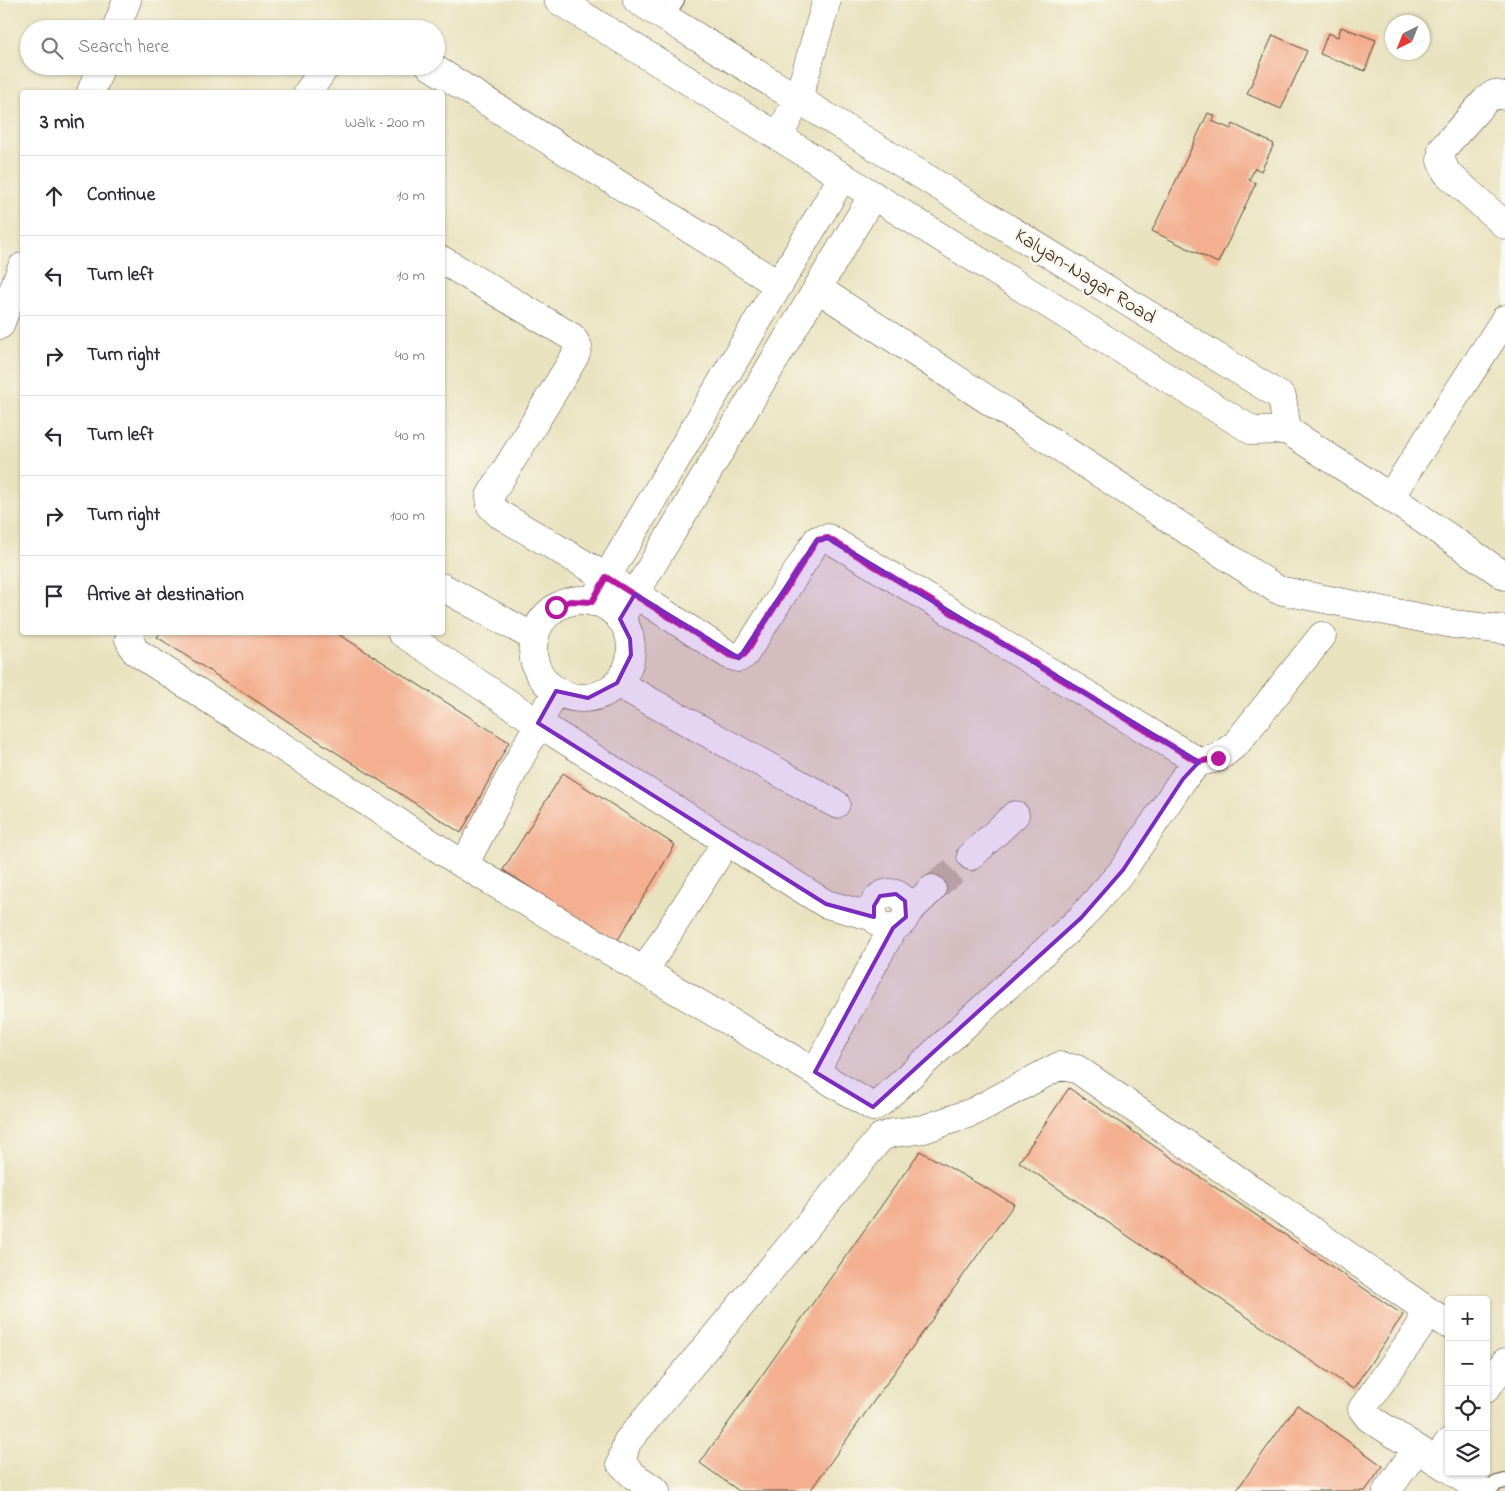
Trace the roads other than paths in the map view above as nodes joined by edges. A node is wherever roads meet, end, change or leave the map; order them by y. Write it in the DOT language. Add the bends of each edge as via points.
graph roads {
  1 [pos="127,0"];
  2 [pos="637,0"];
  3 [pos="827,0"];
  4 [pos="570,3"];
  5 [pos="671,9"];
  6 [pos="119,20"];
  7 [pos="98,75"];
  8 [pos="320,75"];
  9 [pos="444,75"];
  10 [pos="92,90"];
  11 [pos="309,90"];
  12 [pos="1505,96"];
  13 [pos="798,99"];
  14 [pos="779,136"];
  15 [pos="843,176"];
  16 [pos="873,195"];
  17 [pos="1505,225"];
  18 [pos="445,262"];
  19 [pos="20,272"];
  20 [pos="779,285"];
  21 [pos="817,288"];
  22 [pos="1505,320"];
  23 [pos="0,325"];
  24 [pos="1288,430"];
  25 [pos="1390,497"];
  26 [pos="1505,576"];
  27 [pos="606,577"];
  28 [pos="445,589"];
  29 [pos="635,594"];
  30 [pos="592,602"];
  31 [pos="620,619"];
  32 [pos="1505,630"];
  33 [pos="130,635"];
  34 [pos="406,635"];
  35 [pos="1322,636"];
  36 [pos="535,638"];
  37 [pos="617,683"];
  38 [pos="556,690"];
  39 [pos="538,723"];
  40 [pos="1198,762"];
  41 [pos="836,804"];
  42 [pos="1015,814"];
  43 [pos="727,841"];
  44 [pos="971,856"];
  45 [pos="464,865"];
  46 [pos="932,889"];
  47 [pos="892,919"];
  48 [pos="644,971"];
  49 [pos="815,1072"];
  50 [pos="1421,1306"];
  51 [pos="1445,1322"];
  52 [pos="1505,1362"];
  53 [pos="1488,1386"];
  54 [pos="1441,1458"];
  55 [pos="1505,1481"];
  56 [pos="656,1491"];
  57 [pos="1387,1491"];
  58 [pos="1481,1491"];
  59 [pos="1486,1491"];
  1 -- 6 [label="main road"];
  2 -- 5 [label="main road, Kalyan-Nagar Road"];
  3 -- 13 [label="main road"];
  4 -- 14 [label="main road"];
  5 -- 13 [label="main road, Kalyan-Nagar Road"];
  7 -- 10 [label="main road"];
  8 -- 11 [label="main road"];
  9 -- 20 [label="main road"];
  12 -- 17 [label="main road" via="1494,94 1486,100 1442,149 1441,161 1447,172"];
  13 -- 14 [label="main road"];
  13 -- 24 [label="main road, Kalyan-Nagar Road" via="1282,397"];
  14 -- 15 [label="main road"];
  15 -- 16 [label="main road"];
  15 -- 20 [label="main road"];
  16 -- 21 [label="main road"];
  16 -- 24 [label="main road" via="1252,431"];
  18 -- 27 [label="main road" via="572,337 578,348 490,496 492,506 499,514"];
  19 -- 23 [label="main road"];
  20 -- 27 [label="main road"];
  21 -- 29 [label="main road"];
  21 -- 32 [label="main road" via="1278,590 1453,624"];
  22 -- 25 [label="main road"];
  24 -- 25 [label="main road"];
  25 -- 26 [label="main road"];
  27 -- 29 [label="main road"];
  27 -- 30 [label="main road"];
  28 -- 36 [label="main road"];
  29 -- 31 [label="main road"];
  29 -- 40 [label="main road" via="729,655 739,658 745,654 817,540 828,538"];
  30 -- 31 [label="main road" via="601,604"];
  30 -- 36 [label="main road" via="570,601 556,607 544,618"];
  31 -- 37 [label="main road" via="630,639 631,655"];
  33 -- 45 [label="main road" via="135,651"];
  34 -- 39 [label="main road"];
  35 -- 40 [label="main road" via="1236,744 1218,758"];
  36 -- 38 [label="main road" via="536,664 544,679"];
  37 -- 38 [label="main road" via="604,693 588,698"];
  37 -- 41 [label="main road"];
  38 -- 39 [label="main road"];
  39 -- 43 [label="main road"];
  39 -- 45 [label="main road"];
  40 -- 49 [label="main road" via="1183,779 1123,870 1081,918 880,1103 873,1107"];
  42 -- 44 [label="main road"];
  43 -- 47 [label="main road" via="826,904"];
  43 -- 48 [label="main road"];
  45 -- 48 [label="main road"];
  46 -- 47 [label="main road"];
  47 -- 49 [label="main road"];
  48 -- 49 [label="main road"];
  50 -- 51 [label="main road"];
  50 -- 54 [label="main road" via="1424,1318 1420,1327 1362,1409 1369,1418"];
  50 -- 56 [label="main road" via="1077,1069 1059,1066 973,1112 924,1129 881,1137 627,1442 621,1463"];
  52 -- 53 [label="main road"];
  54 -- 57 [label="main road"];
  54 -- 58 [label="main road"];
  55 -- 59 [label="lane"];
}
